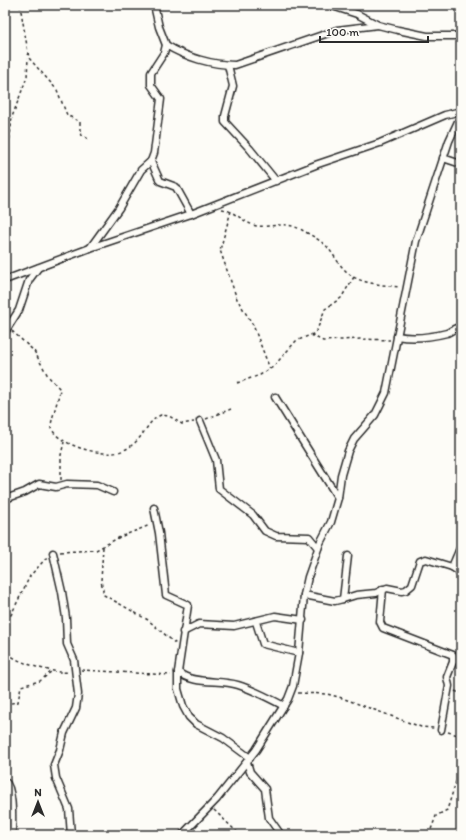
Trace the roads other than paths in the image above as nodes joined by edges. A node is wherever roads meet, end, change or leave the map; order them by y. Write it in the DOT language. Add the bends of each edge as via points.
graph roads {
  1 [pos="154,5"];
  2 [pos="329,5"];
  3 [pos="378,25"];
  4 [pos="461,36"];
  5 [pos="166,45"];
  6 [pos="228,65"];
  7 [pos="461,111"];
  8 [pos="461,115"];
  9 [pos="443,158"];
  10 [pos="151,161"];
  11 [pos="461,164"];
  12 [pos="276,181"];
  13 [pos="191,214"];
  14 [pos="90,248"];
  15 [pos="40,266"];
  16 [pos="5,280"];
  17 [pos="461,328"];
  18 [pos="6,330"];
  19 [pos="396,338"];
  20 [pos="275,397"];
  21 [pos="200,421"];
  22 [pos="113,492"];
  23 [pos="338,498"];
  24 [pos="5,499"];
  25 [pos="154,508"];
  26 [pos="461,546"];
  27 [pos="318,548"];
  28 [pos="53,553"];
  29 [pos="348,556"];
  30 [pos="452,567"];
  31 [pos="461,573"];
  32 [pos="383,589"];
  33 [pos="304,595"];
  34 [pos="343,599"];
  35 [pos="303,620"];
  36 [pos="256,622"];
  37 [pos="183,632"];
  38 [pos="299,652"];
  39 [pos="178,674"];
  40 [pos="284,706"];
  41 [pos="441,730"];
  42 [pos="248,760"];
  43 [pos="5,781"];
  44 [pos="12,835"];
  45 [pos="71,835"];
  46 [pos="182,835"];
  47 [pos="280,835"];
  1 -- 5 [label="street"];
  2 -- 3 [label="street" via="357,14"];
  3 -- 4 [label="street" via="426,36"];
  3 -- 6 [label="street" via="337,30 235,65"];
  5 -- 6 [label="street" via="178,52"];
  5 -- 10 [label="street" via="161,60 151,73 151,85 161,99"];
  6 -- 12 [label="street" via="232,86 225,122"];
  7 -- 12 [label="street"];
  8 -- 9 [label="street"];
  9 -- 11 [label="street"];
  9 -- 19 [label="street" via="416,240"];
  10 -- 13 [label="street" via="160,181 176,187"];
  10 -- 14 [label="street" via="141,170 119,208"];
  12 -- 13 [label="street"];
  13 -- 14 [label="street"];
  14 -- 15 [label="street"];
  15 -- 16 [label="street"];
  15 -- 18 [label="street" via="29,280 18,310"];
  17 -- 19 [label="street" via="415,338"];
  19 -- 23 [label="street" via="386,393 374,415 354,439 348,451"];
  20 -- 23 [label="street"];
  21 -- 27 [label="street" via="216,460 219,489 253,515 265,531 276,536 309,537"];
  22 -- 24 [label="street" via="97,485 53,487 39,484"];
  23 -- 27 [label="street" via="331,522"];
  25 -- 37 [label="street" via="166,595 188,605"];
  26 -- 30 [label="street"];
  27 -- 33 [label="street"];
  28 -- 45 [label="street" via="62,592 67,644 76,670 78,694 76,708 64,733 54,765 56,778 69,809"];
  29 -- 34 [label="street"];
  30 -- 31 [label="street"];
  30 -- 32 [label="street" via="423,559 409,589"];
  32 -- 34 [label="street" via="376,593"];
  32 -- 41 [label="street" via="380,622 383,628 453,655 447,676 449,686"];
  33 -- 34 [label="street" via="335,601"];
  33 -- 35 [label="street"];
  35 -- 36 [label="street" via="275,616"];
  35 -- 38 [label="street"];
  36 -- 37 [label="street" via="234,626 199,624"];
  36 -- 38 [label="street" via="263,644"];
  37 -- 39 [label="street"];
  38 -- 40 [label="street" via="291,693"];
  39 -- 40 [label="street" via="190,679 239,685"];
  39 -- 42 [label="street" via="178,688 189,717 196,724 223,738"];
  40 -- 42 [label="street"];
  42 -- 46 [label="street"];
  42 -- 47 [label="street" via="250,772 265,789 269,818"];
  43 -- 44 [label="street" via="8,784 11,803"];
}
